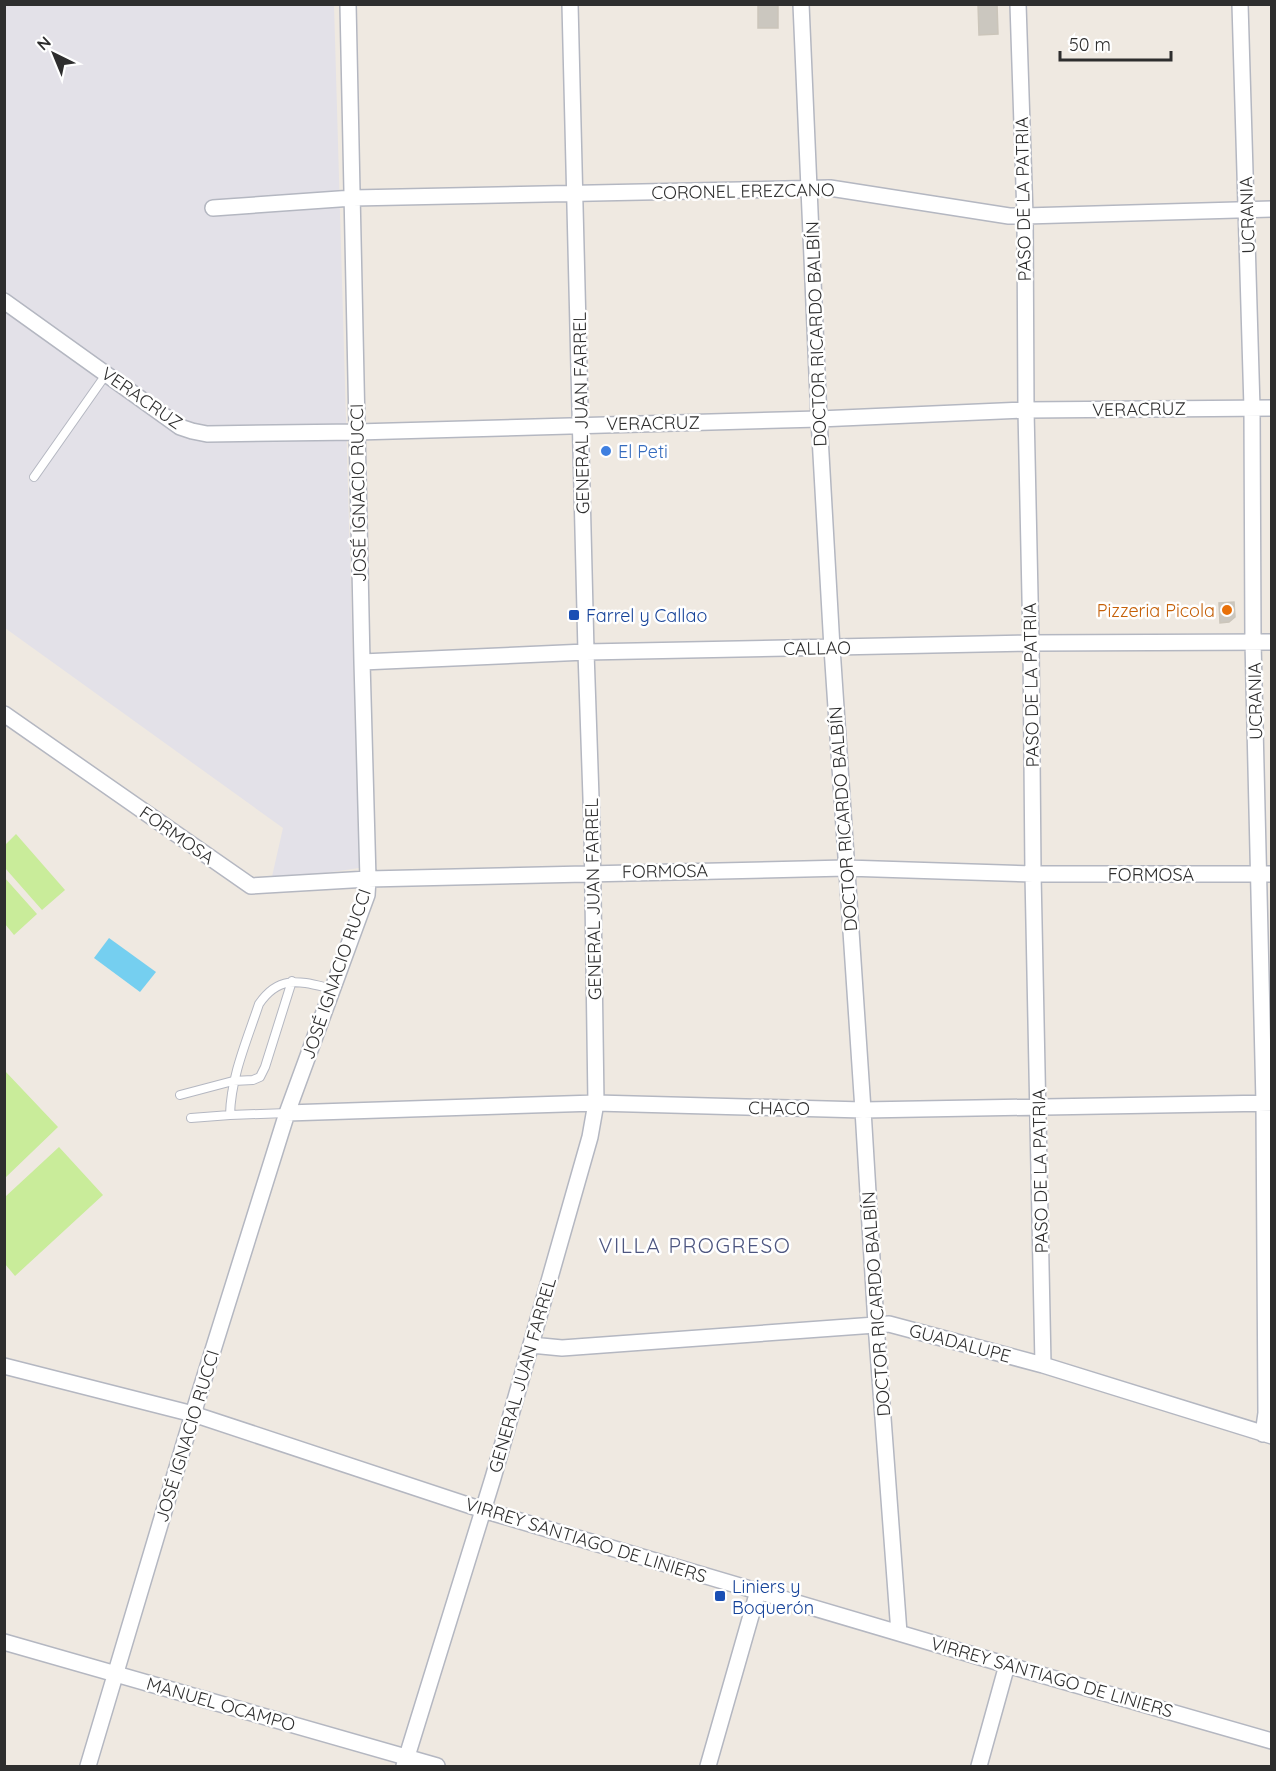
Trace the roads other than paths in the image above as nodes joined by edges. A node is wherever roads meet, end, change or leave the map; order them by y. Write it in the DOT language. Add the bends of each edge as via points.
graph roads {
  1 [pos="348,4"];
  2 [pos="570,4"];
  3 [pos="801,4"];
  4 [pos="1018,4"];
  5 [pos="1240,4"];
  6 [pos="810,188"];
  7 [pos="575,194"];
  8 [pos="353,198"];
  9 [pos="213,208"];
  10 [pos="1247,209"];
  11 [pos="1272,209"];
  12 [pos="1025,216"];
  13 [pos="4,301"];
  14 [pos="106,373"];
  15 [pos="1252,408"];
  16 [pos="1272,408"];
  17 [pos="1026,410"];
  18 [pos="819,419"];
  19 [pos="581,424"];
  20 [pos="357,432"];
  21 [pos="34,477"];
  22 [pos="1253,642"];
  23 [pos="1272,642"];
  24 [pos="1031,644"];
  25 [pos="832,648"];
  26 [pos="586,652"];
  27 [pos="362,662"];
  28 [pos="4,714"];
  29 [pos="846,868"];
  30 [pos="592,873"];
  31 [pos="1033,874"];
  32 [pos="1265,874"];
  33 [pos="368,879"];
  34 [pos="292,981"];
  35 [pos="333,989"];
  36 [pos="233,1081"];
  37 [pos="180,1095"];
  38 [pos="1268,1103"];
  39 [pos="596,1104"];
  40 [pos="1038,1106"];
  41 [pos="863,1110"];
  42 [pos="287,1113"];
  43 [pos="230,1115"];
  44 [pos="192,1118"];
  45 [pos="876,1324"];
  46 [pos="531,1345"];
  47 [pos="1043,1365"];
  48 [pos="4,1366"];
  49 [pos="193,1414"];
  50 [pos="1267,1435"];
  51 [pos="483,1510"];
  52 [pos="758,1591"];
  53 [pos="899,1633"];
  54 [pos="4,1642"];
  55 [pos="1007,1665"];
  56 [pos="114,1674"];
  57 [pos="1272,1740"];
  58 [pos="405,1762"];
  59 [pos="88,1767"];
  60 [pos="437,1767"];
  61 [pos="708,1767"];
  62 [pos="979,1767"];
  1 -- 8 [label="street, JOSÉ IGNACIO RUCCI"];
  2 -- 7 [label="street, GENERAL JUAN FARREL"];
  3 -- 6 [label="street, DOCTOR RICARDO BALBÍN"];
  4 -- 12 [label="street, PASO DE LA PATRIA"];
  5 -- 10 [label="street, UCRANIA"];
  6 -- 7 [label="street, CORONEL EREZCANO"];
  6 -- 12 [label="street, CORONEL EREZCANO"];
  6 -- 18 [label="street, DOCTOR RICARDO BALBÍN"];
  7 -- 8 [label="street, CORONEL EREZCANO"];
  7 -- 19 [label="street, GENERAL JUAN FARREL"];
  8 -- 9 [label="street, CORONEL EREZCANO"];
  8 -- 20 [label="street, JOSÉ IGNACIO RUCCI"];
  10 -- 11 [label="street, CORONEL EREZCANO"];
  10 -- 12 [label="street, CORONEL EREZCANO"];
  10 -- 15 [label="street, UCRANIA"];
  12 -- 17 [label="street, PASO DE LA PATRIA"];
  13 -- 14 [label="street, VERACRUZ"];
  14 -- 20 [label="street, VERACRUZ" via="180,427 192,431"];
  14 -- 21 [label="lane"];
  15 -- 16 [label="street, VERACRUZ"];
  15 -- 17 [label="street, VERACRUZ"];
  15 -- 22 [label="street, UCRANIA"];
  17 -- 18 [label="street, VERACRUZ"];
  17 -- 24 [label="street, PASO DE LA PATRIA"];
  18 -- 19 [label="street, VERACRUZ"];
  18 -- 25 [label="street, DOCTOR RICARDO BALBÍN"];
  19 -- 20 [label="street, VERACRUZ"];
  19 -- 26 [label="street, GENERAL JUAN FARREL"];
  20 -- 27 [label="street, JOSÉ IGNACIO RUCCI"];
  22 -- 23 [label="street, CALLAO"];
  22 -- 24 [label="street, CALLAO"];
  22 -- 32 [label="street, UCRANIA"];
  24 -- 25 [label="street, CALLAO"];
  24 -- 31 [label="street, PASO DE LA PATRIA"];
  25 -- 26 [label="street, CALLAO"];
  25 -- 29 [label="street, DOCTOR RICARDO BALBÍN"];
  26 -- 27 [label="street, CALLAO"];
  26 -- 30 [label="street, GENERAL JUAN FARREL"];
  27 -- 33 [label="street, JOSÉ IGNACIO RUCCI"];
  28 -- 33 [label="street, FORMOSA" via="247,884 260,887"];
  29 -- 30 [label="street, FORMOSA"];
  29 -- 31 [label="street, FORMOSA"];
  29 -- 41 [label="street, DOCTOR RICARDO BALBÍN"];
  30 -- 33 [label="street, FORMOSA"];
  30 -- 39 [label="street, GENERAL JUAN FARREL"];
  31 -- 32 [label="street, FORMOSA"];
  31 -- 40 [label="street, PASO DE LA PATRIA"];
  32 -- 38 [label="street, UCRANIA"];
  33 -- 35 [label="street, JOSÉ IGNACIO RUCCI" via="367,895"];
  34 -- 35 [label="lane"];
  34 -- 36 [label="lane" via="273,988 259,1004"];
  34 -- 36 [label="lane" via="260,1077"];
  35 -- 42 [label="street, JOSÉ IGNACIO RUCCI"];
  36 -- 37 [label="lane"];
  36 -- 43 [label="lane"];
  38 -- 40 [label="street, CHACO"];
  38 -- 50 [label="street, UCRANIA"];
  39 -- 41 [label="street, CHACO"];
  39 -- 42 [label="street, CHACO"];
  39 -- 46 [label="street, GENERAL JUAN FARREL"];
  40 -- 41 [label="street, CHACO"];
  40 -- 47 [label="street, PASO DE LA PATRIA"];
  41 -- 45 [label="street, DOCTOR RICARDO BALBÍN"];
  42 -- 43 [label="lane"];
  42 -- 49 [label="street, JOSÉ IGNACIO RUCCI"];
  43 -- 44 [label="lane"];
  45 -- 46 [label="street, GUADALUPE" via="562,1348"];
  45 -- 47 [label="street, GUADALUPE" via="899,1326"];
  45 -- 53 [label="street, DOCTOR RICARDO BALBÍN"];
  46 -- 51 [label="street, GENERAL JUAN FARREL"];
  47 -- 50 [label="street, GUADALUPE"];
  48 -- 49 [label="street, VIRREY SANTIAGO DE LINIERS"];
  49 -- 51 [label="street, VIRREY SANTIAGO DE LINIERS"];
  49 -- 56 [label="street, JOSÉ IGNACIO RUCCI"];
  51 -- 52 [label="street, VIRREY SANTIAGO DE LINIERS"];
  51 -- 58 [label="street, GENERAL JUAN FARREL"];
  52 -- 53 [label="street, VIRREY SANTIAGO DE LINIERS"];
  52 -- 61 [label="street"];
  53 -- 55 [label="street, VIRREY SANTIAGO DE LINIERS"];
  54 -- 56 [label="street, MANUEL OCAMPO"];
  55 -- 57 [label="street, VIRREY SANTIAGO DE LINIERS"];
  55 -- 62 [label="street"];
  56 -- 58 [label="street, MANUEL OCAMPO"];
  56 -- 59 [label="street, JOSÉ IGNACIO RUCCI"];
  58 -- 60 [label="street, MANUEL OCAMPO"];
}
